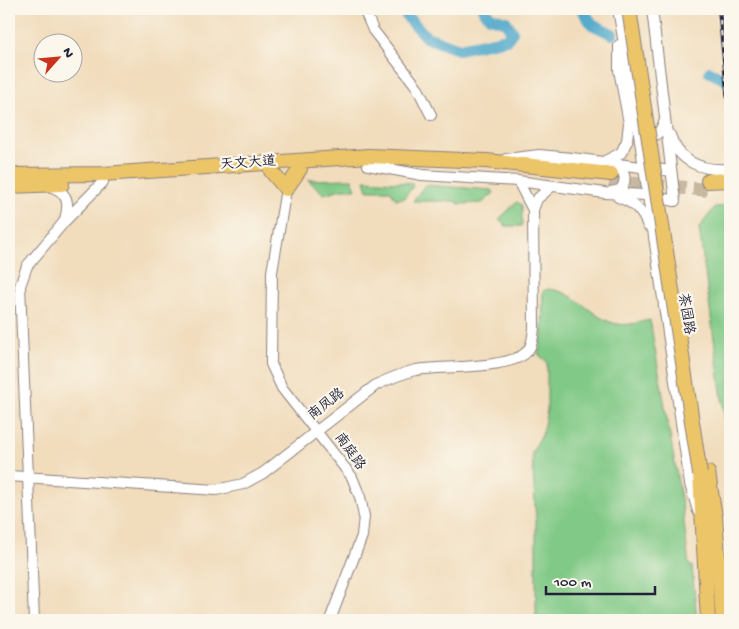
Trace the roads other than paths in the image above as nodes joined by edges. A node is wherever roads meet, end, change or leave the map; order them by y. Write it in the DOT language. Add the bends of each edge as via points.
graph roads {
  1 [pos="364,9"];
  2 [pos="618,9"];
  3 [pos="629,9"];
  4 [pos="638,9"];
  5 [pos="652,9"];
  6 [pos="431,115"];
  7 [pos="665,118"];
  8 [pos="637,120"];
  9 [pos="486,161"];
  10 [pos="605,161"];
  11 [pos="368,164"];
  12 [pos="643,168"];
  13 [pos="300,169"];
  14 [pos="730,169"];
  15 [pos="271,171"];
  16 [pos="671,171"];
  17 [pos="9,175"];
  18 [pos="709,180"];
  19 [pos="730,180"];
  20 [pos="518,181"];
  21 [pos="103,182"];
  22 [pos="608,183"];
  23 [pos="43,184"];
  24 [pos="9,186"];
  25 [pos="552,186"];
  26 [pos="286,189"];
  27 [pos="730,189"];
  28 [pos="646,195"];
  29 [pos="533,210"];
  30 [pos="64,222"];
  31 [pos="654,244"];
  32 [pos="317,431"];
  33 [pos="704,474"];
  34 [pos="9,476"];
  35 [pos="29,478"];
  36 [pos="701,521"];
  37 [pos="34,620"];
  38 [pos="330,620"];
  39 [pos="708,620"];
  40 [pos="723,620"];
  1 -- 6 [label="street" via="373,30 417,87"];
  2 -- 8 [label="street, 茶园路"];
  2 -- 10 [label="street" via="619,70 629,133 621,153"];
  3 -- 33 [label="main road, 茶园路, bridge"];
  4 -- 33 [label="main road, 茶园路"];
  5 -- 7 [label="street"];
  7 -- 8 [label="street" via="662,130 651,136 645,134"];
  7 -- 16 [label="street"];
  7 -- 18 [label="street" via="677,150"];
  8 -- 12 [label="street, 茶园路"];
  9 -- 10 [label="street, 天文大道" via="539,155"];
  9 -- 17 [label="main road, 天文大道" via="369,156 103,174"];
  9 -- 22 [label="main road, 天文大道"];
  10 -- 12 [label="street, 天文大道"];
  10 -- 22 [label="street" via="618,166 625,178 620,190"];
  11 -- 13 [label="main road, 天文大道"];
  11 -- 20 [label="street, 天文大道" via="422,175"];
  11 -- 22 [label="main road, 天文大道" via="484,169"];
  12 -- 16 [label="street, 天文大道"];
  12 -- 28 [label="street, 茶园路"];
  13 -- 15 [label="main road, 天文大道"];
  13 -- 26 [label="main road"];
  14 -- 18 [label="street"];
  15 -- 21 [label="main road, 天文大道"];
  15 -- 26 [label="main road"];
  16 -- 28 [label="street, 天文大道" via="675,201"];
  18 -- 19 [label="main road"];
  18 -- 27 [label="main road"];
  20 -- 25 [label="street, 天文大道"];
  20 -- 29 [label="street"];
  21 -- 23 [label="main road, 天文大道"];
  21 -- 30 [label="street"];
  22 -- 25 [label="street, 天文大道"];
  22 -- 28 [label="street, 天文大道"];
  22 -- 31 [label="street" via="640,210"];
  23 -- 24 [label="main road, 天文大道"];
  23 -- 30 [label="street" via="58,188 67,198"];
  25 -- 29 [label="street" via="537,199"];
  26 -- 32 [label="street, 南庭路" via="272,272 271,364 282,388"];
  28 -- 31 [label="street, 茶园路"];
  29 -- 32 [label="street, 南凤路" via="534,328 532,344 524,355 508,361 415,370 396,376 376,385"];
  30 -- 35 [label="street" via="27,266 20,286"];
  31 -- 36 [label="street, 茶园路" via="690,484"];
  32 -- 35 [label="street, 南凤路" via="263,473 243,484 216,490"];
  32 -- 38 [label="street, 南庭路" via="352,476 364,516 362,536"];
  33 -- 36 [label="main road, 茶园路"];
  33 -- 40 [label="main road, 茶园路" via="715,517"];
  34 -- 35 [label="street, 南凤路"];
  35 -- 37 [label="street"];
  36 -- 39 [label="main road, 茶园路"];
}
